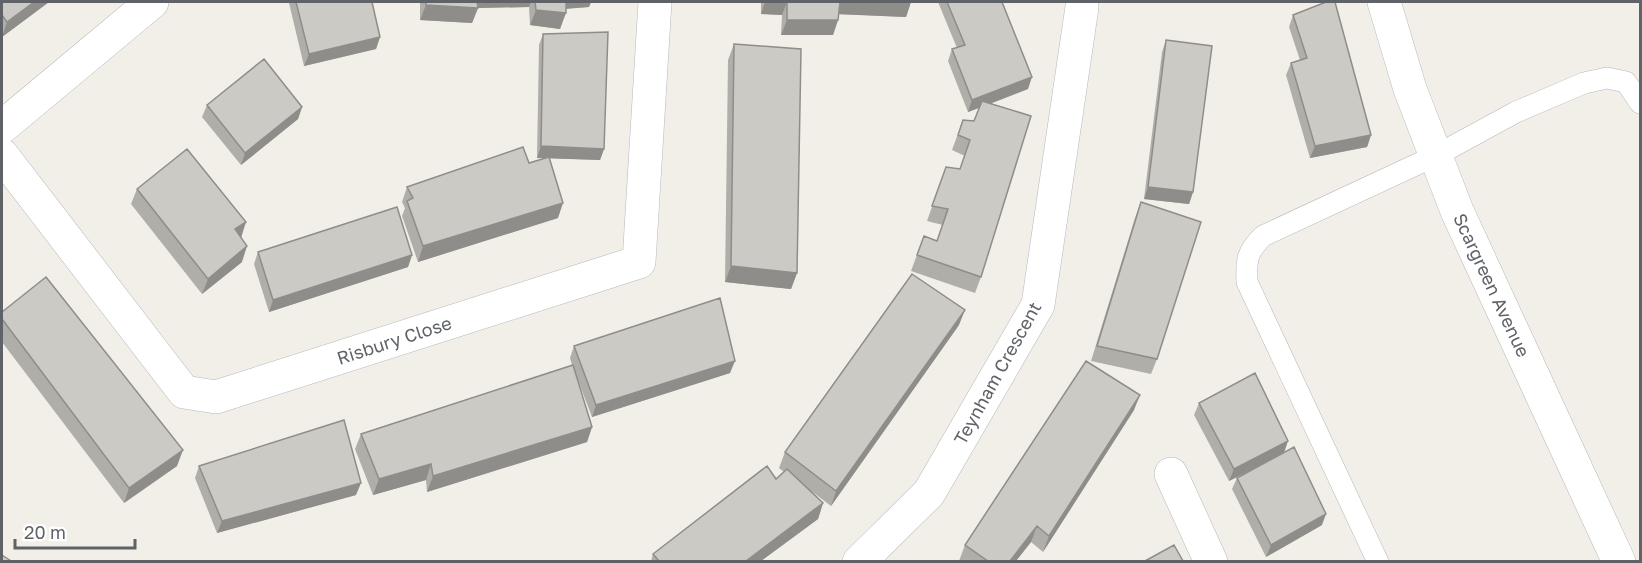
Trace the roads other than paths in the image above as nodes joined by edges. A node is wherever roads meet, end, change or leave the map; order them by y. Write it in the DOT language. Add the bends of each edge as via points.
graph roads {
  1 [pos="152,2"];
  2 [pos="655,2"];
  3 [pos="1384,2"];
  4 [pos="1085,3"];
  5 [pos="1641,103"];
  6 [pos="2,127"];
  7 [pos="2,155"];
  8 [pos="1437,155"];
  9 [pos="1172,474"];
  10 [pos="859,561"];
  11 [pos="1211,561"];
  12 [pos="1378,561"];
  13 [pos="1619,561"];
  1 -- 6 [label="street"];
  2 -- 7 [label="street, Risbury Close" via="639,262 216,397 184,392"];
  3 -- 8 [label="street, Scargreen Avenue" via="1410,88"];
  4 -- 10 [label="street, Teynham Crescent" via="1038,305 929,493"];
  5 -- 8 [label="lane" via="1626,82 1607,78 1584,83 1516,112"];
  8 -- 12 [label="lane" via="1263,236 1250,249 1246,265 1247,282"];
  8 -- 13 [label="street, Scargreen Avenue" via="1457,211"];
  9 -- 11 [label="street"];
}
